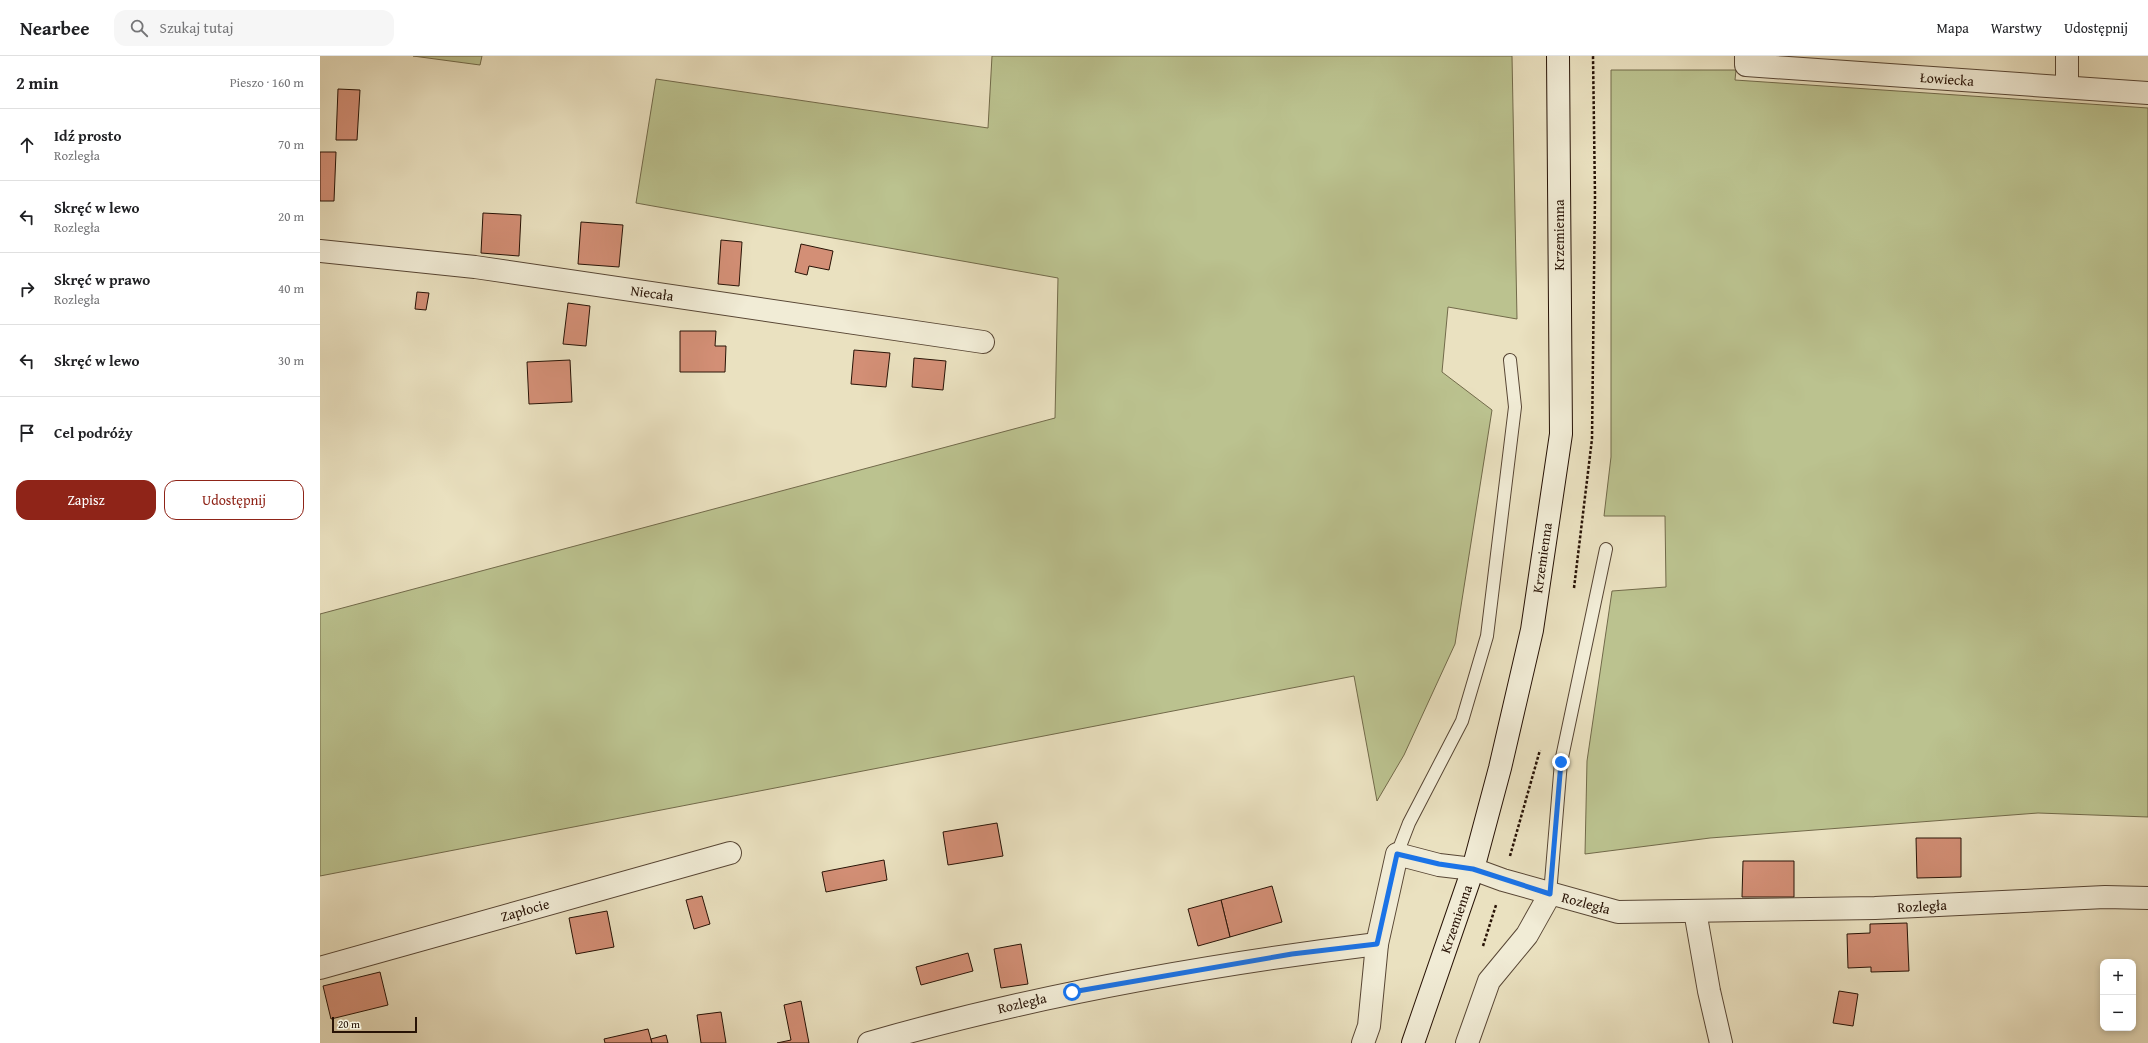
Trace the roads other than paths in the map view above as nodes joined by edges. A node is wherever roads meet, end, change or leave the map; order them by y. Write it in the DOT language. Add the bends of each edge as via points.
graph roads {
  1 [pos="1558,56"];
  2 [pos="2066,56"];
  3 [pos="1746,60"];
  4 [pos="2067,87"];
  5 [pos="2148,93"];
  6 [pos="320,251"];
  7 [pos="984,342"];
  8 [pos="1510,360"];
  9 [pos="1606,549"];
  10 [pos="730,853"];
  11 [pos="1397,854"];
  12 [pos="1473,869"];
  13 [pos="1550,894"];
  14 [pos="2148,898"];
  15 [pos="1695,911"];
  16 [pos="1377,944"];
  17 [pos="320,968"];
  18 [pos="869,1043"];
  19 [pos="1363,1043"];
  20 [pos="1413,1043"];
  21 [pos="1467,1043"];
  22 [pos="1721,1043"];
  1 -- 12 [label="street, Krzemienna" via="1561,434 1532,630 1500,768"];
  2 -- 4 [label="street"];
  3 -- 4 [label="street, Łowiecka"];
  4 -- 5 [label="street, Łowiecka"];
  6 -- 7 [label="street, Niecała" via="475,267"];
  8 -- 11 [label="lane" via="1515,407 1487,636 1462,721 1409,822"];
  9 -- 13 [label="lane" via="1561,762"];
  10 -- 17 [label="street, Zapłocie"];
  11 -- 12 [label="street, Rozległa"];
  11 -- 16 [label="street"];
  12 -- 13 [label="street, Rozległa"];
  12 -- 20 [label="street, Krzemienna"];
  13 -- 15 [label="street, Rozległa" via="1618,912"];
  13 -- 21 [label="street" via="1527,935 1489,981"];
  14 -- 15 [label="street, Rozległa" via="2105,897 1875,908"];
  15 -- 22 [label="street"];
  16 -- 18 [label="street, Rozległa" via="1292,954 1072,992 934,1024"];
  16 -- 19 [label="street" via="1369,1026"];
}
